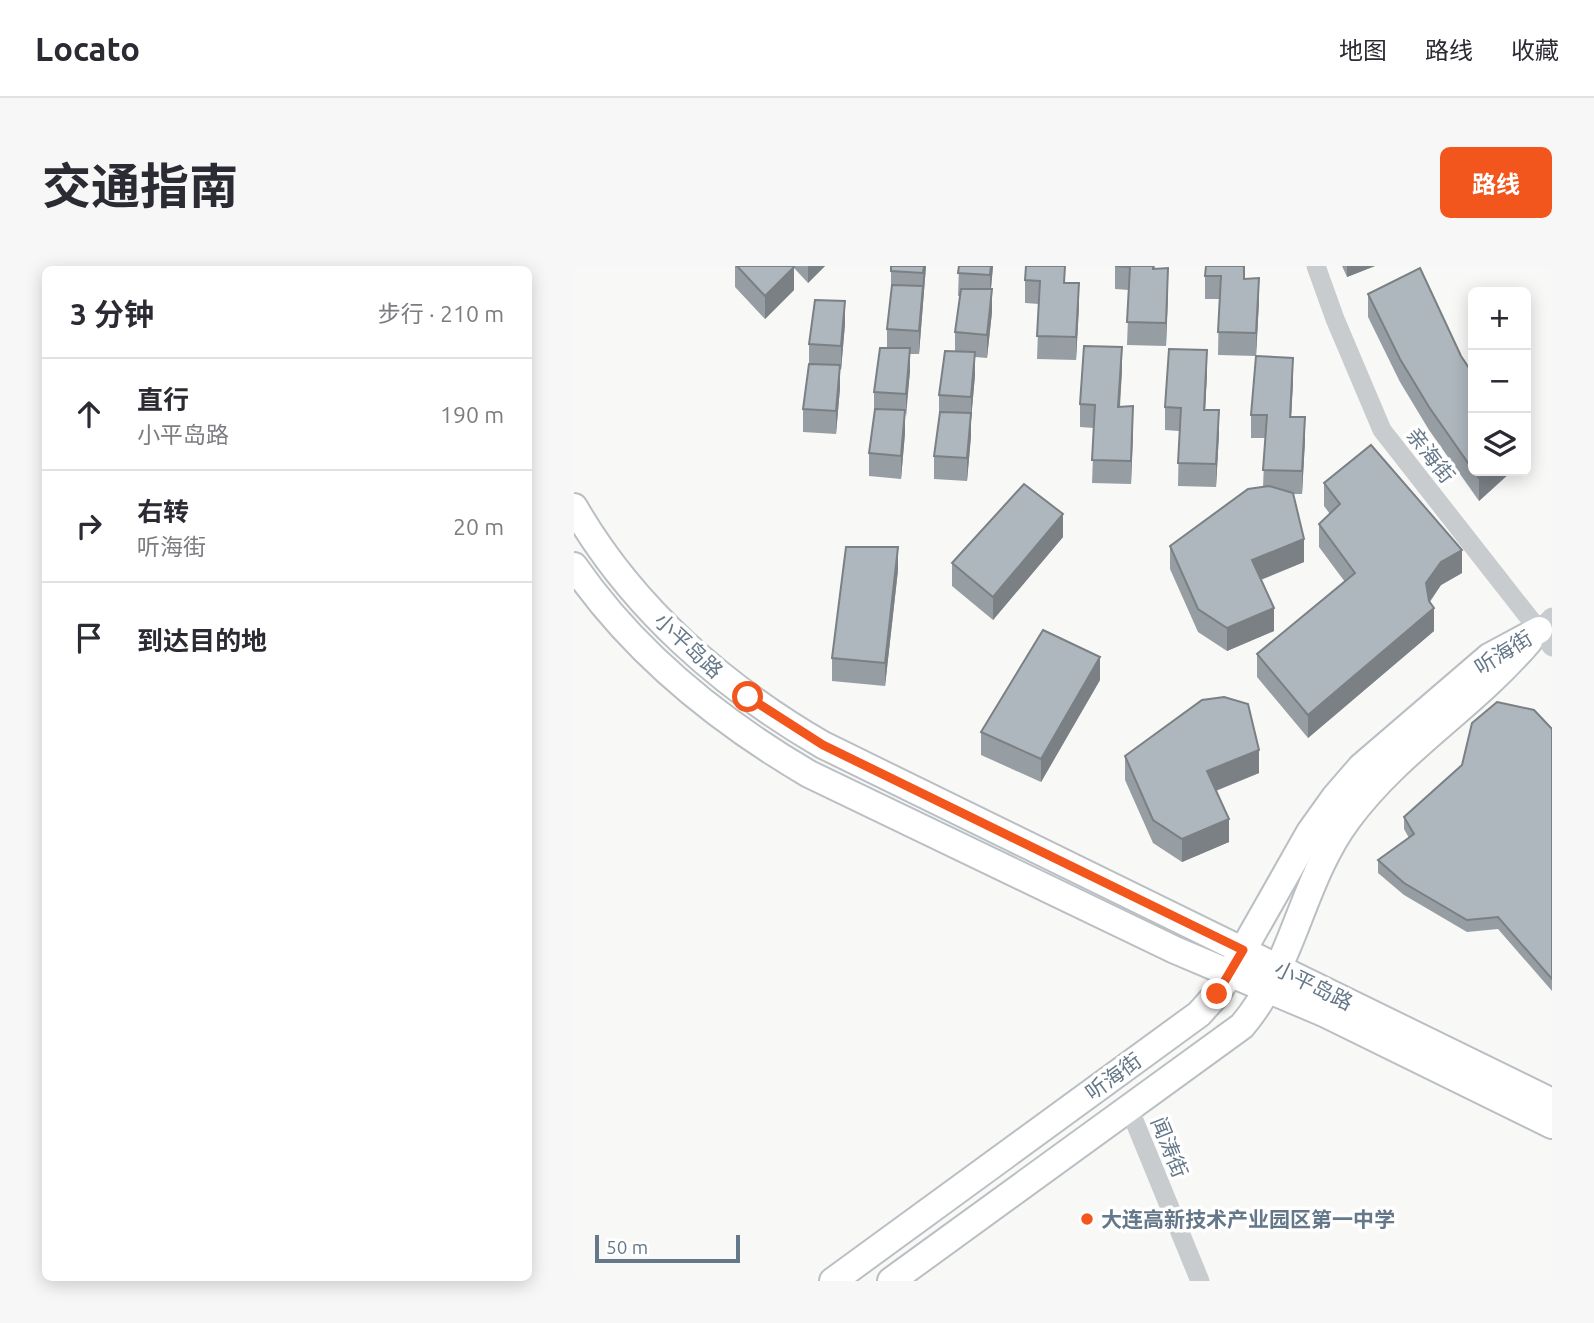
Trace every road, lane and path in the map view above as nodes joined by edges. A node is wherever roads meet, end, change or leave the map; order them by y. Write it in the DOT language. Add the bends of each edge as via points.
graph roads {
  1 [pos="1316,266"];
  2 [pos="574,507"];
  3 [pos="574,566"];
  4 [pos="1548,631"];
  5 [pos="1078,870"];
  6 [pos="1064,897"];
  7 [pos="1237,962"];
  8 [pos="1274,979"];
  9 [pos="1552,1102"];
  10 [pos="1129,1108"];
  11 [pos="1552,1125"];
  12 [pos="833,1281"];
  13 [pos="891,1281"];
  14 [pos="1200,1281"];
  1 -- 4 [label="street, 亲海街" via="1382,430"];
  2 -- 5 [label="street, 小平岛路" via="615,568 650,609 748,697 823,745"];
  3 -- 6 [label="street, 小平岛路" via="648,654 688,691 764,748"];
  4 -- 7 [label="street, 听海街" via="1489,657 1361,767 1310,832"];
  4 -- 8 [label="street, 听海街" via="1400,759 1346,821 1328,850"];
  5 -- 6 [label="street"];
  5 -- 7 [label="street, 小平岛路"];
  6 -- 7 [label="street, 小平岛路" via="1175,950"];
  7 -- 8 [label="street, 小平岛路"];
  7 -- 12 [label="street, 听海街" via="1199,1014"];
  8 -- 9 [label="street, 小平岛路"];
  8 -- 10 [label="street, 听海街" via="1242,1026"];
  8 -- 11 [label="street, 小平岛路" via="1326,1014"];
  10 -- 13 [label="street, 听海街"];
  10 -- 14 [label="street, 闻涛街"];
}
